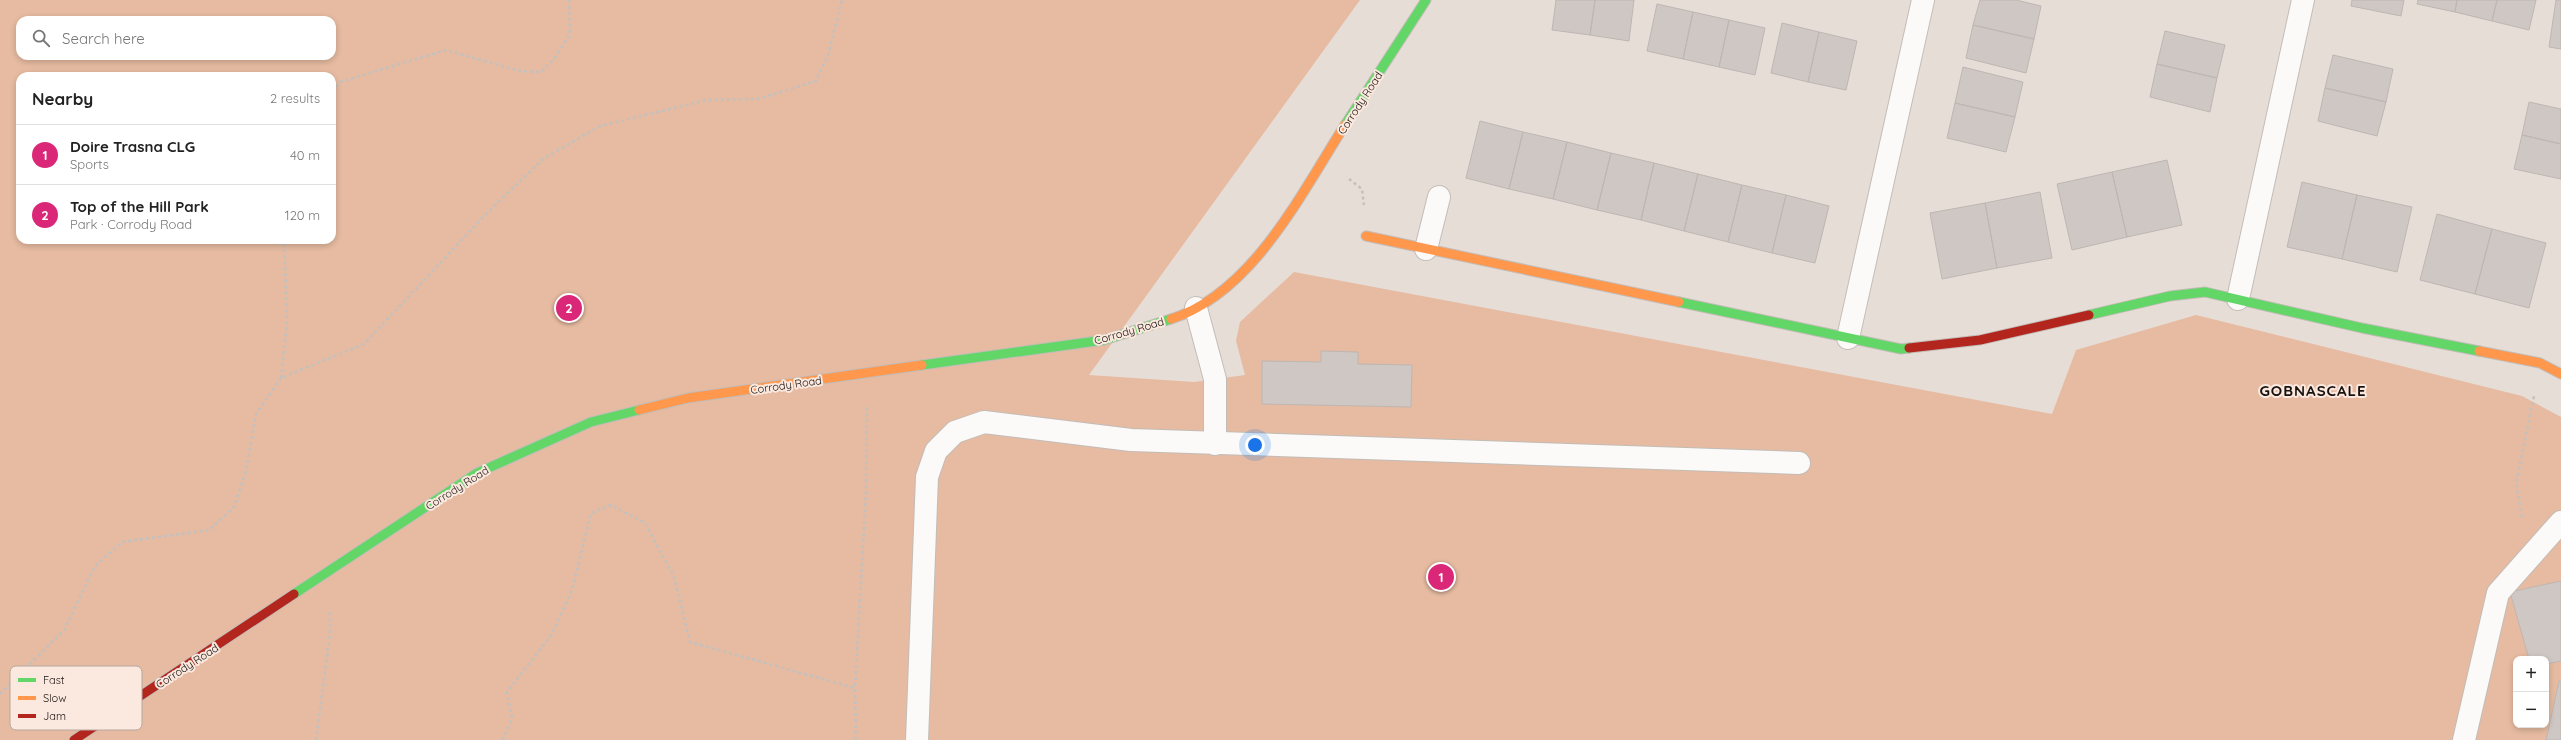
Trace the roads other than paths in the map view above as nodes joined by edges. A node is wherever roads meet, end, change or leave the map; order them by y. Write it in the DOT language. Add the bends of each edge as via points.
graph roads {
  1 [pos="1426,0"];
  2 [pos="1923,0"];
  3 [pos="2303,0"];
  4 [pos="1439,197"];
  5 [pos="1366,236"];
  6 [pos="1426,249"];
  7 [pos="2238,299"];
  8 [pos="1196,308"];
  9 [pos="1848,338"];
  10 [pos="2561,374"];
  11 [pos="1215,444"];
  12 [pos="1799,463"];
  13 [pos="2561,522"];
  14 [pos="142,695"];
  15 [pos="89,730"];
  16 [pos="74,740"];
  17 [pos="917,740"];
  18 [pos="2464,740"];
  1 -- 8 [label="street, Corrody Road" via="1264,251 1229,285"];
  2 -- 9 [label="street"];
  3 -- 7 [label="street"];
  4 -- 6 [label="street"];
  5 -- 6 [label="street"];
  6 -- 9 [label="street"];
  7 -- 9 [label="street" via="2205,292 2170,296 1980,340 1901,349"];
  7 -- 10 [label="street" via="2362,328 2540,363"];
  8 -- 11 [label="street" via="1215,379"];
  8 -- 14 [label="street, Corrody Road" via="1186,314 1104,340 688,398 591,422 477,473"];
  11 -- 12 [label="street"];
  11 -- 17 [label="street" via="1131,440 984,422 955,432 936,450 927,477"];
  13 -- 18 [label="street" via="2498,593"];
  15 -- 16 [label="street, Corrody Road"];
}
